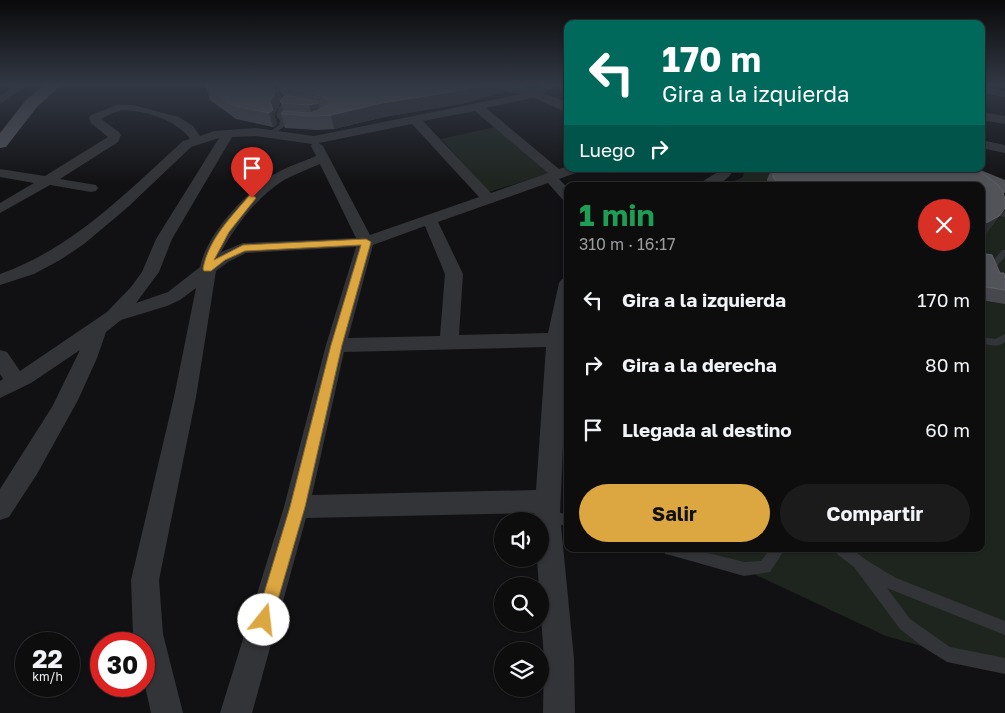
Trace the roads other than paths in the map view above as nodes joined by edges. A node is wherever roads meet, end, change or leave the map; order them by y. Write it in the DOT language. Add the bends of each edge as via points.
graph roads {
  1 [pos="21,117"];
  2 [pos="95,117"];
  3 [pos="167,117"];
  4 [pos="280,117"];
  5 [pos="428,117"];
  6 [pos="488,117"];
  7 [pos="989,117"];
  8 [pos="415,120"];
  9 [pos="1005,120"];
  10 [pos="282,121"];
  11 [pos="290,122"];
  12 [pos="228,134"];
  13 [pos="270,134"];
  14 [pos="197,140"];
  15 [pos="0,142"];
  16 [pos="985,145"];
  17 [pos="319,149"];
  18 [pos="1005,149"];
  19 [pos="565,172"];
  20 [pos="725,172"];
  21 [pos="969,172"];
  22 [pos="0,173"];
  23 [pos="554,176"];
  24 [pos="48,181"];
  25 [pos="712,182"];
  26 [pos="1005,187"];
  27 [pos="91,188"];
  28 [pos="564,191"];
  29 [pos="488,199"];
  30 [pos="0,209"];
  31 [pos="430,219"];
  32 [pos="366,242"];
  33 [pos="1005,252"];
  34 [pos="208,269"];
  35 [pos="0,280"];
  36 [pos="1005,296"];
  37 [pos="564,302"];
  38 [pos="106,322"];
  39 [pos="1005,337"];
  40 [pos="556,340"];
  41 [pos="985,340"];
  42 [pos="449,342"];
  43 [pos="336,345"];
  44 [pos="0,357"];
  45 [pos="8,386"];
  46 [pos="298,507"];
  47 [pos="0,509"];
  48 [pos="554,512"];
  49 [pos="681,552"];
  50 [pos="776,552"];
  51 [pos="846,552"];
  52 [pos="859,562"];
  53 [pos="1005,628"];
  54 [pos="1005,666"];
  55 [pos="167,713"];
  56 [pos="236,713"];
  57 [pos="559,713"];
  1 -- 15 [label="main road"];
  2 -- 24 [label="street" via="116,135 114,139"];
  3 -- 14 [label="street" via="189,129"];
  4 -- 10 [label="lane"];
  5 -- 8 [label="street"];
  6 -- 23 [label="street"];
  7 -- 9 [label="street"];
  8 -- 17 [label="street"];
  8 -- 29 [label="street"];
  10 -- 11 [label="lane"];
  10 -- 13 [label="lane" via="282,126"];
  12 -- 13 [label="street"];
  12 -- 14 [label="street"];
  12 -- 38 [label="street" via="164,239 150,272 137,291"];
  13 -- 17 [label="street"];
  14 -- 35 [label="street" via="187,144 78,242 44,262"];
  16 -- 18 [label="street"];
  17 -- 32 [label="street"];
  17 -- 34 [label="street" via="252,198 225,231 210,257"];
  19 -- 23 [label="street"];
  20 -- 25 [label="street"];
  21 -- 26 [label="main road"];
  22 -- 24 [label="street"];
  23 -- 28 [label="street"];
  23 -- 29 [label="street"];
  24 -- 27 [label="street"];
  24 -- 30 [label="street"];
  29 -- 31 [label="street"];
  31 -- 32 [label="street"];
  31 -- 42 [label="street" via="454,274"];
  32 -- 34 [label="street" via="243,248"];
  32 -- 43 [label="street"];
  33 -- 36 [label="lane" via="991,268"];
  34 -- 38 [label="street" via="174,296"];
  34 -- 55 [label="street" via="185,398 145,580 148,634"];
  37 -- 40 [label="street"];
  38 -- 45 [label="street"];
  38 -- 47 [label="street" via="72,390"];
  39 -- 41 [label="lane" via="997,342"];
  40 -- 42 [label="street"];
  40 -- 48 [label="street"];
  42 -- 43 [label="street"];
  43 -- 46 [label="street"];
  44 -- 45 [label="street"];
  46 -- 48 [label="street"];
  46 -- 56 [label="street"];
  48 -- 57 [label="street"];
  49 -- 50 [label="lane" via="744,569 765,567"];
  51 -- 52 [label="lane"];
  52 -- 53 [label="lane" via="892,583"];
  52 -- 54 [label="lane" via="905,624 928,642 947,654"];
}
